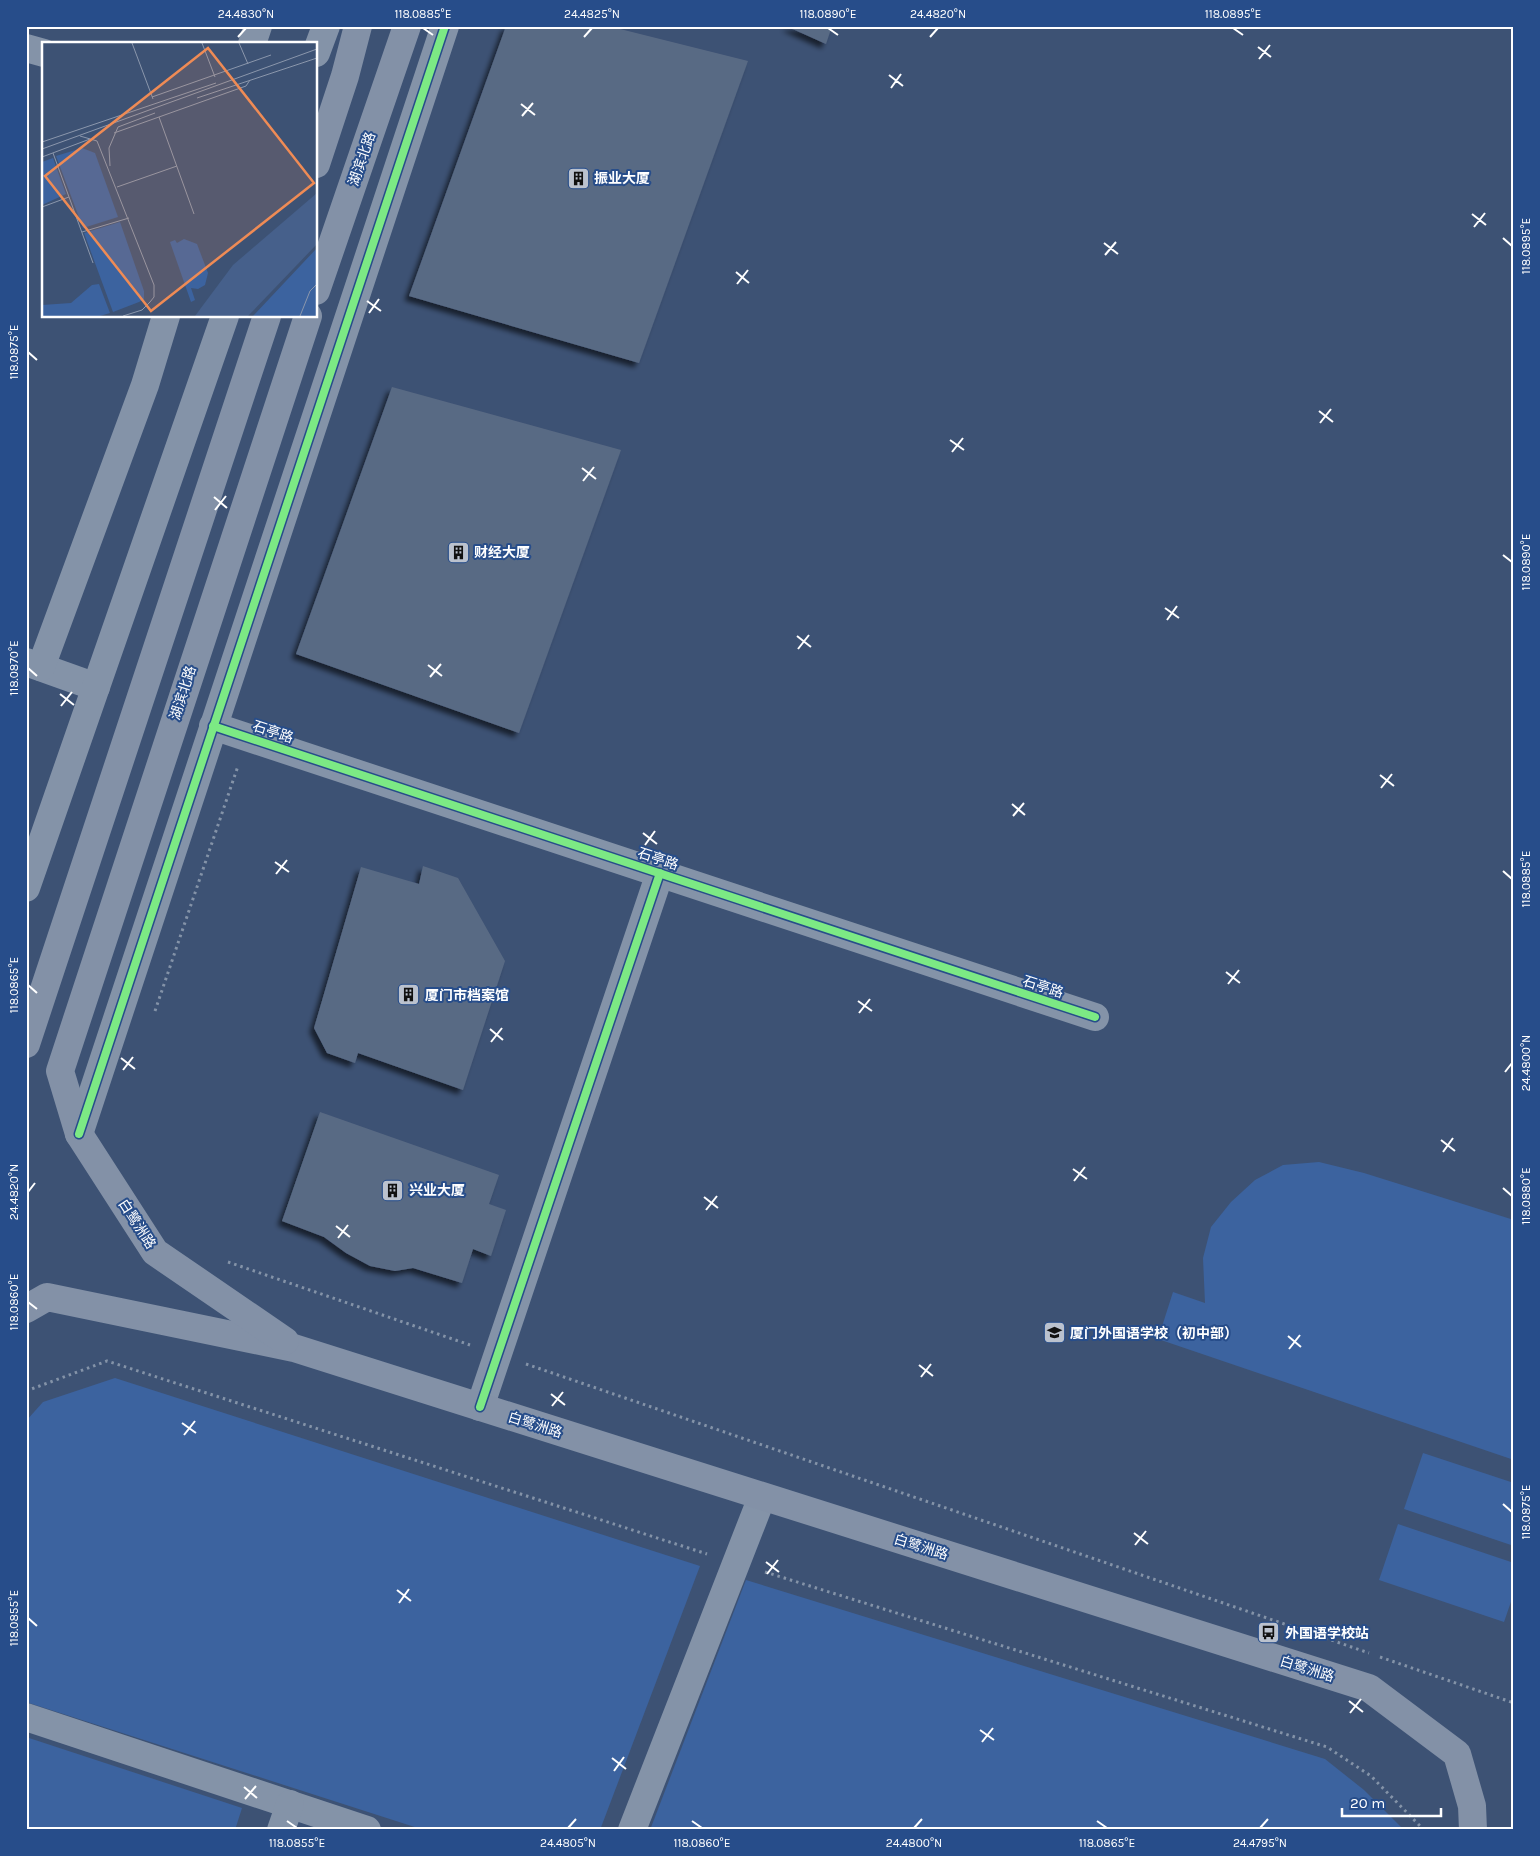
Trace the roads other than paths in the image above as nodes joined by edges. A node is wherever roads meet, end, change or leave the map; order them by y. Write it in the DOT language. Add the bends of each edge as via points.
graph roads {
  1 [pos="258,26"];
  2 [pos="326,26"];
  3 [pos="358,26"];
  4 [pos="407,26"];
  5 [pos="445,26"];
  6 [pos="253,42"];
  7 [pos="26,48"];
  8 [pos="318,48"];
  9 [pos="42,52"];
  10 [pos="318,158"];
  11 [pos="318,285"];
  12 [pos="165,318"];
  13 [pos="224,318"];
  14 [pos="266,318"];
  15 [pos="307,318"];
  16 [pos="34,665"];
  17 [pos="96,687"];
  18 [pos="213,726"];
  19 [pos="660,873"];
  20 [pos="26,888"];
  21 [pos="1095,1017"];
  22 [pos="26,1044"];
  23 [pos="60,1071"];
  24 [pos="79,1134"];
  25 [pos="26,1309"];
  26 [pos="294,1348"];
  27 [pos="480,1407"];
  28 [pos="762,1497"];
  29 [pos="26,1718"];
  30 [pos="290,1804"];
  31 [pos="281,1830"];
  32 [pos="367,1830"];
  33 [pos="632,1830"];
  34 [pos="1473,1830"];
  1 -- 6 [label="street"];
  2 -- 8 [label="street"];
  3 -- 10 [label="main road"];
  4 -- 11 [label="main road, 湖滨北路"];
  5 -- 18 [label="street"];
  7 -- 9 [label="street"];
  12 -- 16 [label="street" via="145,385"];
  13 -- 17 [label="street"];
  14 -- 22 [label="main road"];
  15 -- 23 [label="main road, 湖滨北路"];
  16 -- 17 [label="street"];
  17 -- 20 [label="street"];
  18 -- 19 [label="street, 石亭路"];
  18 -- 24 [label="street"];
  19 -- 21 [label="street, 石亭路"];
  19 -- 27 [label="street"];
  23 -- 24 [label="main road, 白鹭洲路"];
  24 -- 26 [label="main road, 白鹭洲路" via="155,1252"];
  25 -- 26 [label="main road, 白鹭洲路" via="47,1297"];
  26 -- 27 [label="main road, 白鹭洲路"];
  27 -- 28 [label="main road, 白鹭洲路"];
  28 -- 33 [label="street"];
  28 -- 34 [label="main road, 白鹭洲路" via="1369,1688 1457,1754 1472,1806"];
  29 -- 30 [label="street"];
  30 -- 31 [label="street"];
  30 -- 32 [label="street"];
}
